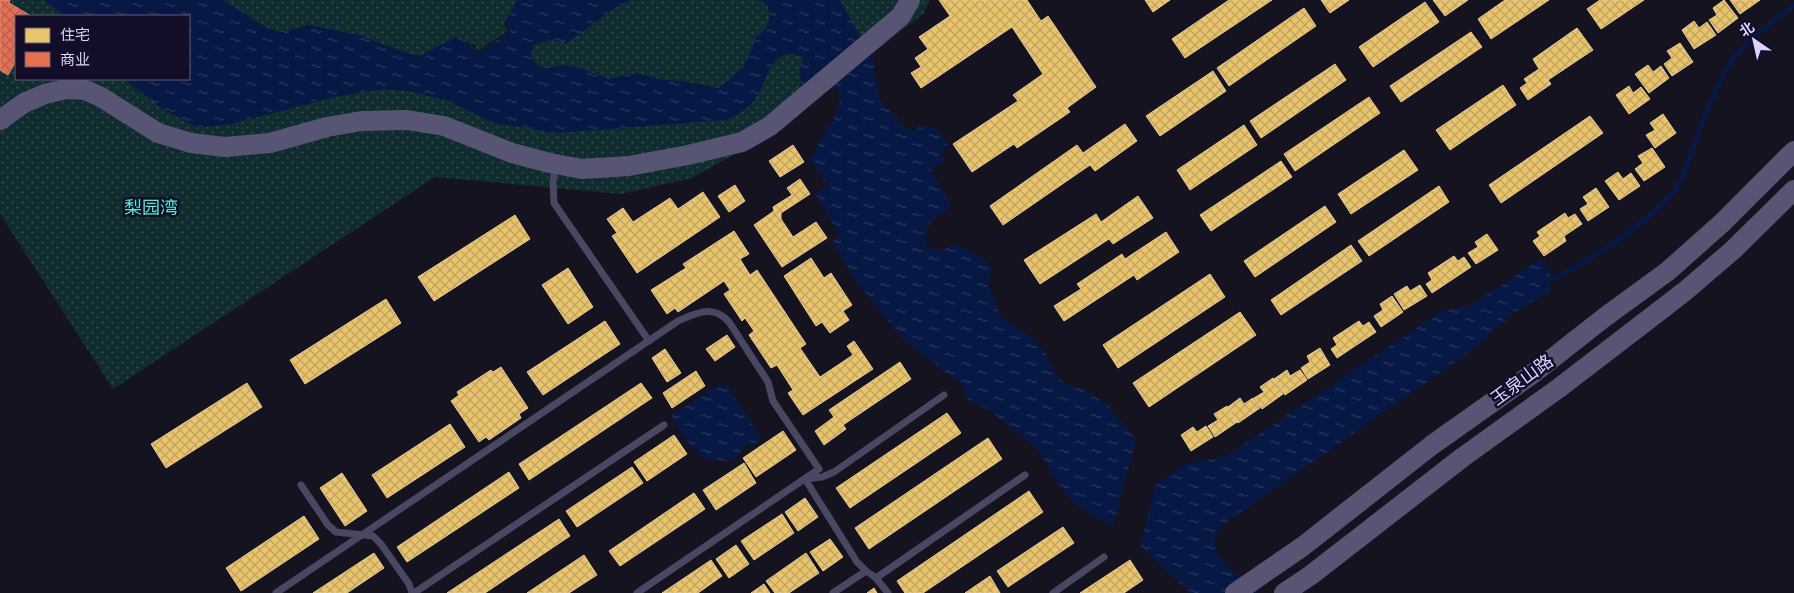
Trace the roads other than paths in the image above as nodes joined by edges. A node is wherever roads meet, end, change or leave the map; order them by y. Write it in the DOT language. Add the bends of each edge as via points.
graph roads {
  1 [pos="910,0"];
  2 [pos="0,120"];
  3 [pos="1794,151"];
  4 [pos="556,164"];
  5 [pos="1794,190"];
  6 [pos="648,341"];
  7 [pos="944,396"];
  8 [pos="664,426"];
  9 [pos="1026,475"];
  10 [pos="805,479"];
  11 [pos="301,485"];
  12 [pos="363,534"];
  13 [pos="1104,557"];
  14 [pos="866,571"];
  15 [pos="876,578"];
  16 [pos="276,593"];
  17 [pos="413,593"];
  18 [pos="637,593"];
  19 [pos="833,593"];
  20 [pos="888,593"];
  21 [pos="1053,593"];
  22 [pos="1235,593"];
  23 [pos="1284,593"];
  1 -- 4 [label="street" via="901,16 770,126 742,142 629,166 582,168"];
  2 -- 4 [label="street" via="45,94 66,89 85,90 158,133 191,143 225,147 270,143 362,121 407,120 444,126 512,153"];
  3 -- 22 [label="street, 玉泉山路" via="1668,271 1302,547"];
  4 -- 6 [label="lane" via="554,203"];
  5 -- 23 [label="street, 玉泉山路" via="1733,250 1684,292"];
  6 -- 10 [label="lane" via="689,317 711,311 723,314 768,382 773,401 819,469"];
  6 -- 12 [label="lane"];
  7 -- 10 [label="lane" via="834,472"];
  8 -- 17 [label="lane"];
  9 -- 15 [label="lane"];
  10 -- 14 [label="lane" via="857,562"];
  10 -- 18 [label="lane"];
  11 -- 12 [label="lane" via="336,532"];
  12 -- 16 [label="lane"];
  12 -- 17 [label="lane" via="373,536 381,544"];
  13 -- 21 [label="lane"];
  14 -- 15 [label="lane"];
  14 -- 19 [label="lane"];
  15 -- 20 [label="lane"];
}
